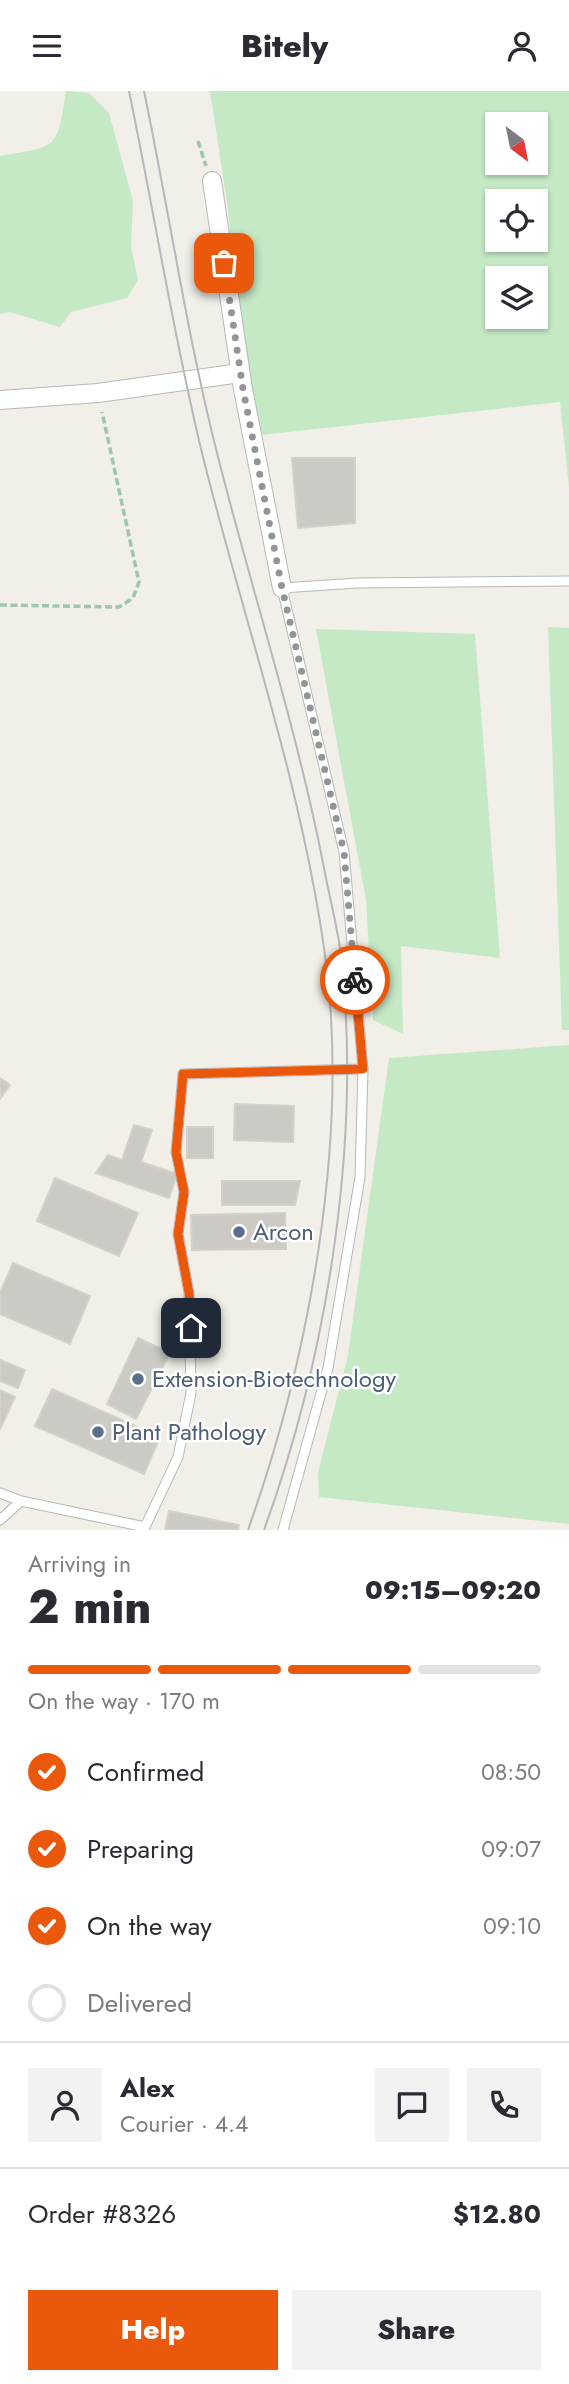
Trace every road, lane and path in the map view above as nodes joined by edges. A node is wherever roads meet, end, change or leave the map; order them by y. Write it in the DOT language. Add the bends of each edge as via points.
graph roads {
  1 [pos="198,141"];
  2 [pos="212,181"];
  3 [pos="240,373"];
  4 [pos="98,393"];
  5 [pos="0,400"];
  6 [pos="569,581"];
  7 [pos="282,588"];
  8 [pos="0,605"];
  9 [pos="363,1069"];
  10 [pos="0,1493"];
  11 [pos="21,1501"];
  12 [pos="0,1520"];
  13 [pos="284,1530"];
  1 -- 2 [label="path"];
  2 -- 3 [label="street"];
  3 -- 4 [label="street"];
  3 -- 7 [label="street"];
  4 -- 5 [label="street"];
  4 -- 8 [label="path" via="139,582 133,598 119,607"];
  6 -- 7 [label="lane"];
  7 -- 9 [label="lane" via="344,852"];
  9 -- 11 [label="lane" via="183,1074 176,1152 184,1192 178,1234 189,1293 191,1392 178,1457 145,1527"];
  9 -- 13 [label="lane" via="360,1177 328,1368"];
  10 -- 11 [label="lane"];
  11 -- 12 [label="lane"];
}
